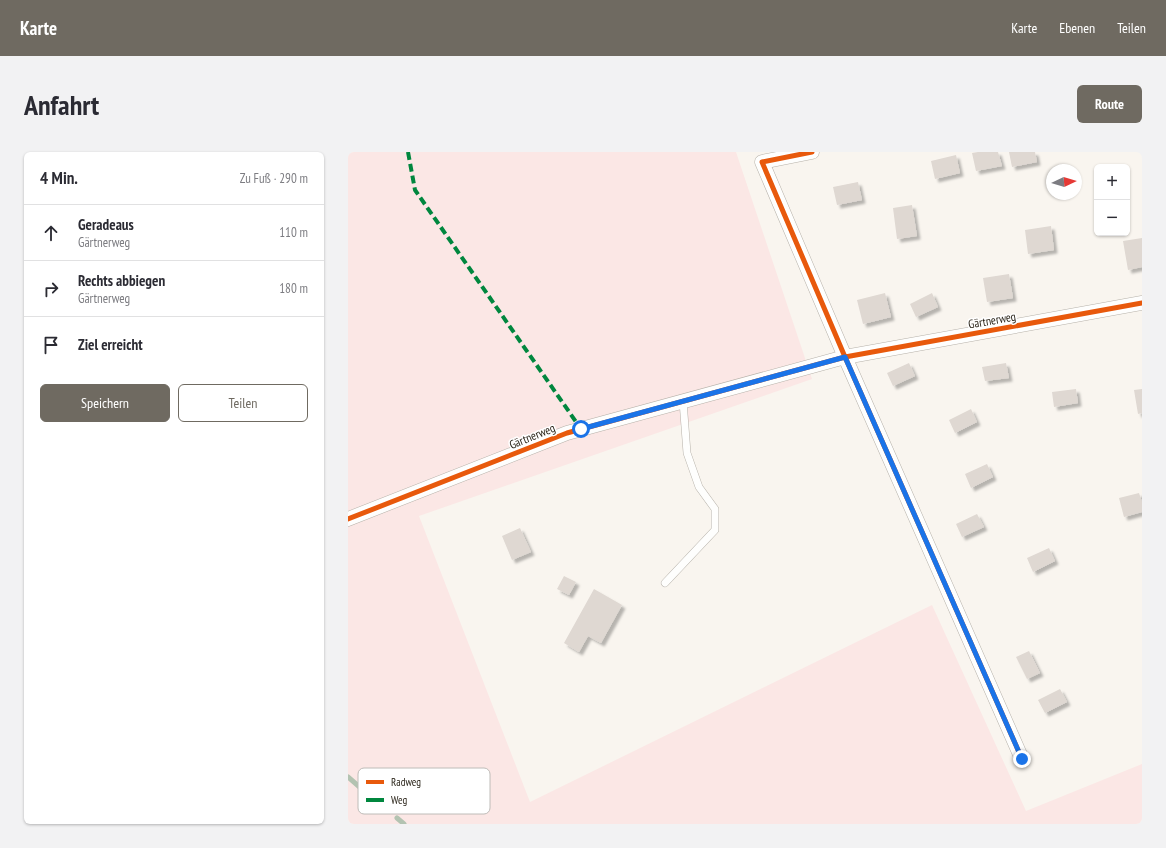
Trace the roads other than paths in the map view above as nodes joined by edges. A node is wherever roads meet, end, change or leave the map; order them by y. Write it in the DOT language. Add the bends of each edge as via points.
graph roads {
  1 [pos="812,152"];
  2 [pos="1142,303"];
  3 [pos="845,357"];
  4 [pos="683,401"];
  5 [pos="348,520"];
  6 [pos="665,583"];
  7 [pos="1022,759"];
  1 -- 3 [label="street" via="762,162"];
  2 -- 3 [label="street, Gärtnerweg"];
  3 -- 4 [label="street, Gärtnerweg"];
  3 -- 7 [label="street"];
  4 -- 5 [label="street, Gärtnerweg" via="567,432"];
  4 -- 6 [label="lane" via="687,453 699,487 715,509 716,530"];
}
